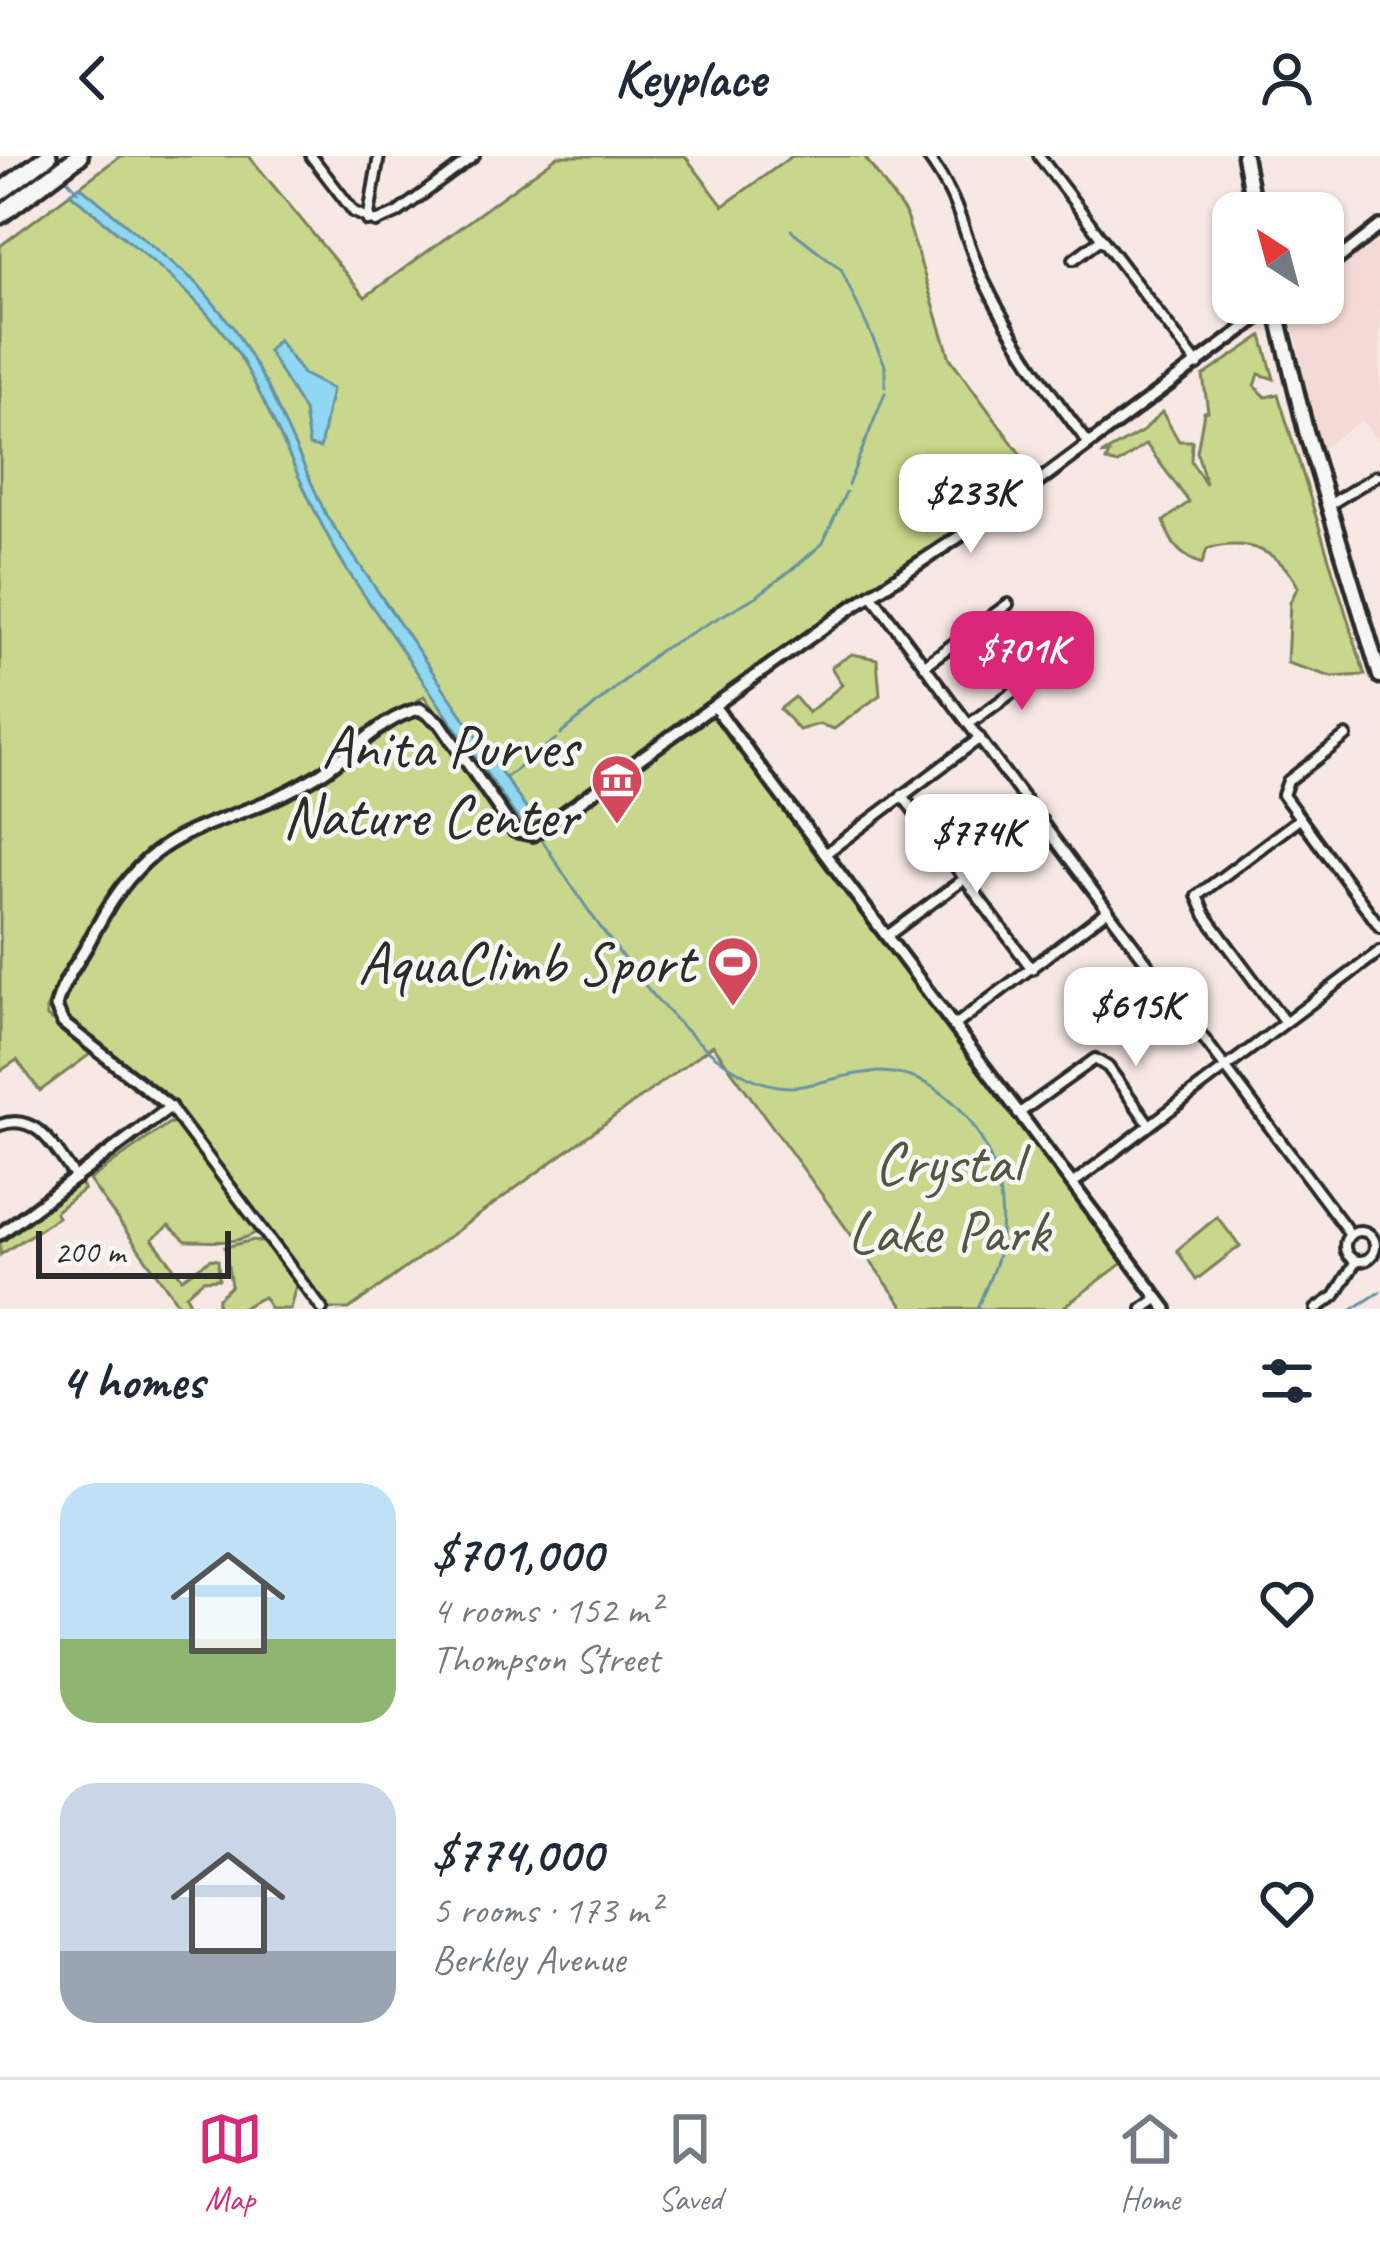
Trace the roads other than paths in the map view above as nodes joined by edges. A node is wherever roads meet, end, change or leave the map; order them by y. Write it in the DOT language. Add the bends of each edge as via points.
graph roads {
  1 [pos="48,156"];
  2 [pos="78,156"];
  3 [pos="311,156"];
  4 [pos="380,156"];
  5 [pos="474,156"];
  6 [pos="927,156"];
  7 [pos="1039,156"];
  8 [pos="1244,156"];
  9 [pos="0,192"];
  10 [pos="1251,192"];
  11 [pos="0,214"];
  12 [pos="368,220"];
  13 [pos="1380,226"];
  14 [pos="1101,239"];
  15 [pos="1344,254"];
  16 [pos="1073,259"];
  17 [pos="1251,324"];
  18 [pos="1281,324"];
  19 [pos="1199,366"];
  20 [pos="1090,446"];
  21 [pos="1376,476"];
  22 [pos="1328,506"];
  23 [pos="871,594"];
  24 [pos="1008,604"];
  25 [pos="926,664"];
  26 [pos="1049,666"];
  27 [pos="1380,676"];
  28 [pos="714,706"];
  29 [pos="969,724"];
  30 [pos="1346,736"];
  31 [pos="980,738"];
  32 [pos="902,796"];
  33 [pos="1298,820"];
  34 [pos="1042,821"];
  35 [pos="825,854"];
  36 [pos="965,878"];
  37 [pos="1108,910"];
  38 [pos="1380,927"];
  39 [pos="886,937"];
  40 [pos="1380,951"];
  41 [pos="1032,969"];
  42 [pos="1284,1021"];
  43 [pos="954,1026"];
  44 [pos="1226,1069"];
  45 [pos="170,1107"];
  46 [pos="1018,1114"];
  47 [pos="1149,1124"];
  48 [pos="0,1125"];
  49 [pos="76,1178"];
  50 [pos="1072,1184"];
  51 [pos="0,1234"];
  52 [pos="1350,1234"];
  53 [pos="1377,1248"];
  54 [pos="1356,1261"];
  55 [pos="1158,1298"];
  56 [pos="322,1309"];
  57 [pos="1143,1309"];
  58 [pos="1166,1309"];
  59 [pos="1316,1309"];
  1 -- 9 [label="highway"];
  2 -- 11 [label="highway"];
  3 -- 12 [label="street"];
  4 -- 12 [label="street"];
  5 -- 12 [label="street" via="398,213"];
  6 -- 20 [label="street" via="958,203 980,272 1022,352"];
  7 -- 14 [label="street"];
  8 -- 10 [label="main road"];
  13 -- 15 [label="street"];
  14 -- 16 [label="street"];
  14 -- 19 [label="street"];
  17 -- 19 [label="street"];
  18 -- 22 [label="main road"];
  19 -- 20 [label="street"];
  20 -- 23 [label="street"];
  21 -- 22 [label="street"];
  22 -- 27 [label="main road"];
  23 -- 25 [label="street"];
  23 -- 28 [label="street"];
  24 -- 25 [label="street"];
  25 -- 29 [label="street"];
  26 -- 29 [label="street"];
  28 -- 35 [label="street"];
  28 -- 45 [label="street" via="543,829 515,832 434,716 420,709 300,786 185,832 130,873 57,1001 59,1018 79,1037"];
  29 -- 31 [label="street"];
  30 -- 33 [label="street" via="1283,790"];
  31 -- 32 [label="street"];
  31 -- 34 [label="street"];
  32 -- 35 [label="street"];
  32 -- 36 [label="street"];
  33 -- 38 [label="street"];
  33 -- 42 [label="street" via="1198,896"];
  34 -- 36 [label="street"];
  34 -- 37 [label="street"];
  35 -- 39 [label="street"];
  36 -- 39 [label="street"];
  36 -- 41 [label="street"];
  37 -- 41 [label="street"];
  37 -- 44 [label="street"];
  39 -- 43 [label="street"];
  40 -- 42 [label="street"];
  41 -- 43 [label="street"];
  42 -- 44 [label="street"];
  43 -- 46 [label="street"];
  44 -- 47 [label="street"];
  44 -- 52 [label="street"];
  45 -- 49 [label="street"];
  45 -- 56 [label="street"];
  46 -- 47 [label="street" via="1095,1059"];
  46 -- 50 [label="street"];
  47 -- 50 [label="street"];
  48 -- 49 [label="street" via="22,1120 38,1128"];
  49 -- 51 [label="street"];
  50 -- 55 [label="street"];
  52 -- 53 [label="street" via="1365,1232"];
  52 -- 54 [label="street" via="1345,1247"];
  53 -- 54 [label="street"];
  54 -- 59 [label="street" via="1335,1296"];
  55 -- 57 [label="street"];
  55 -- 58 [label="street"];
}
